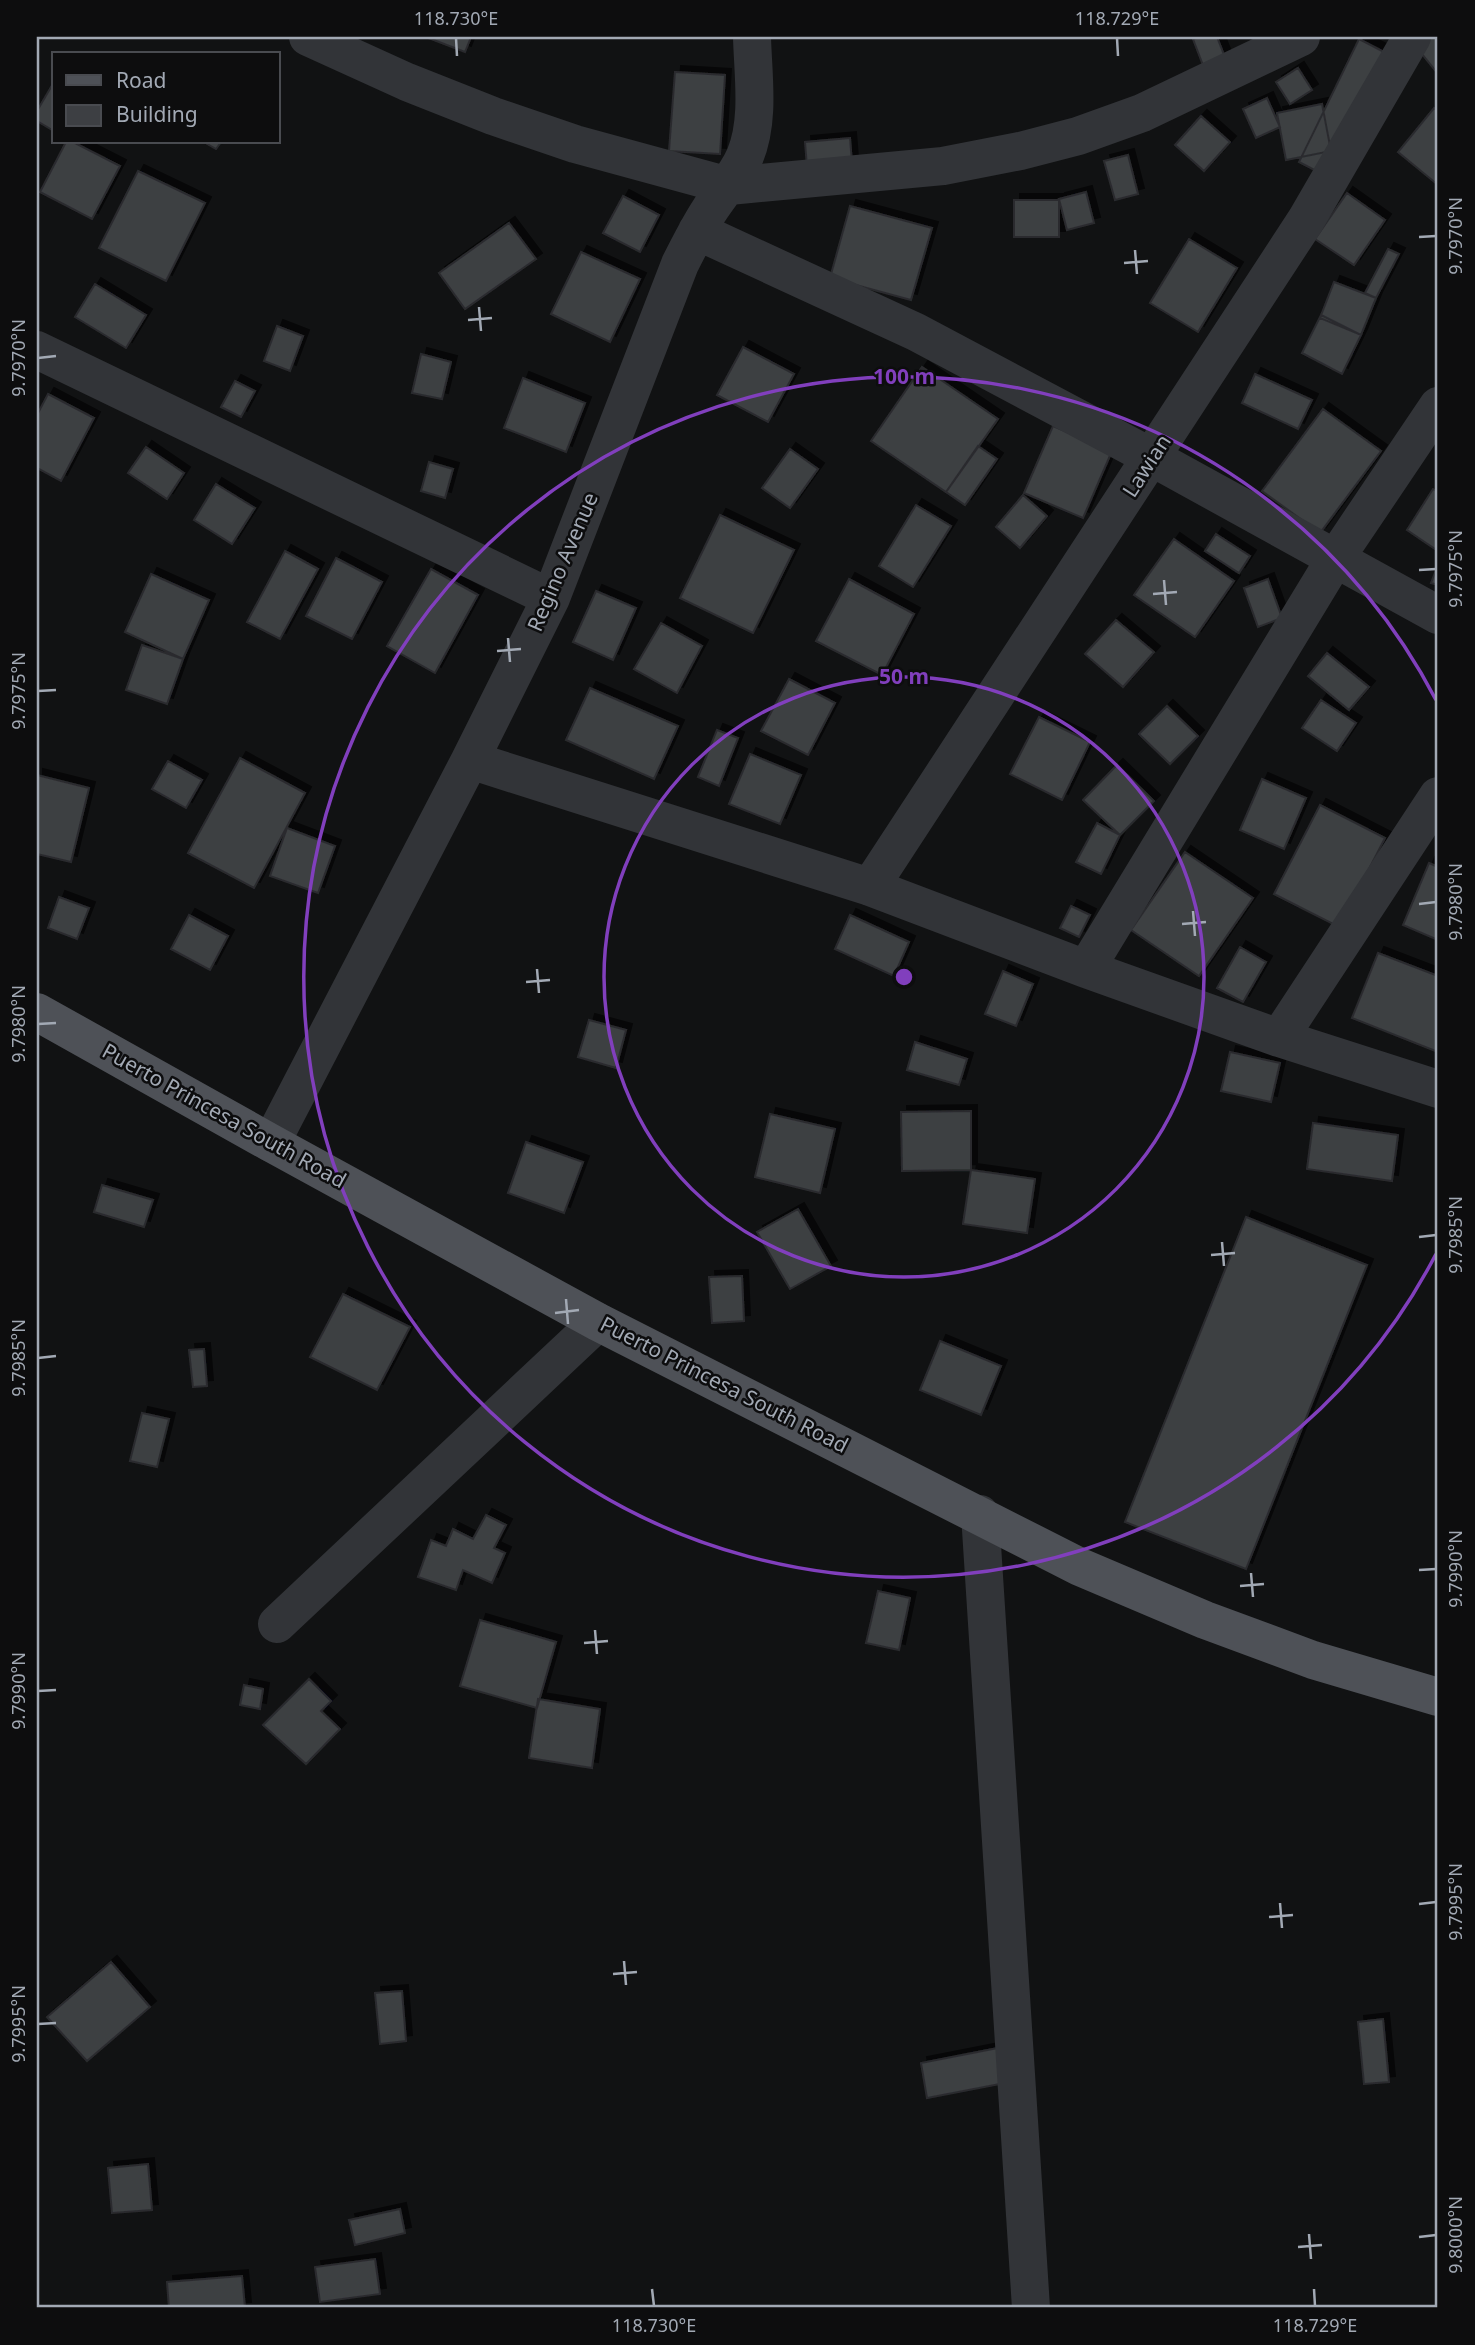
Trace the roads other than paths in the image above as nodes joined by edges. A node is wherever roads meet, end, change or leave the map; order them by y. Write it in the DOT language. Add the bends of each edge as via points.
graph roads {
  1 [pos="308,37"];
  2 [pos="752,37"];
  3 [pos="1301,37"];
  4 [pos="1412,37"];
  5 [pos="729,186"];
  6 [pos="696,231"];
  7 [pos="37,350"];
  8 [pos="1438,406"];
  9 [pos="1153,458"];
  10 [pos="1335,559"];
  11 [pos="551,598"];
  12 [pos="1438,615"];
  13 [pos="470,760"];
  14 [pos="1438,796"];
  15 [pos="870,887"];
  16 [pos="1086,969"];
  17 [pos="37,1012"];
  18 [pos="1279,1038"];
  19 [pos="1438,1089"];
  20 [pos="271,1143"];
  21 [pos="598,1322"];
  22 [pos="980,1514"];
  23 [pos="277,1623"];
  24 [pos="1438,1697"];
  25 [pos="1031,2308"];
  1 -- 5 [label="street" via="494,116 575,144"];
  2 -- 5 [label="street, Regino Avenue" via="752,128 746,155"];
  3 -- 5 [label="street" via="1142,113 1078,136 943,166"];
  4 -- 9 [label="street, Lawian" via="1307,220"];
  5 -- 6 [label="street, Regino Avenue"];
  6 -- 9 [label="street" via="916,332"];
  6 -- 11 [label="street, Regino Avenue"];
  7 -- 11 [label="street"];
  8 -- 10 [label="street"];
  9 -- 10 [label="street"];
  9 -- 15 [label="street, Lawian"];
  10 -- 12 [label="street"];
  10 -- 16 [label="street"];
  11 -- 13 [label="street, Regino Avenue"];
  13 -- 15 [label="street"];
  13 -- 20 [label="street, Regino Avenue"];
  14 -- 18 [label="street"];
  15 -- 16 [label="street"];
  16 -- 18 [label="street"];
  17 -- 20 [label="main road, Puerto Princesa South Road"];
  18 -- 19 [label="street"];
  20 -- 21 [label="main road, Puerto Princesa South Road"];
  21 -- 22 [label="main road, Puerto Princesa South Road"];
  21 -- 23 [label="street"];
  22 -- 24 [label="main road, Puerto Princesa South Road" via="1080,1567 1205,1620 1313,1660"];
  22 -- 25 [label="street"];
}
